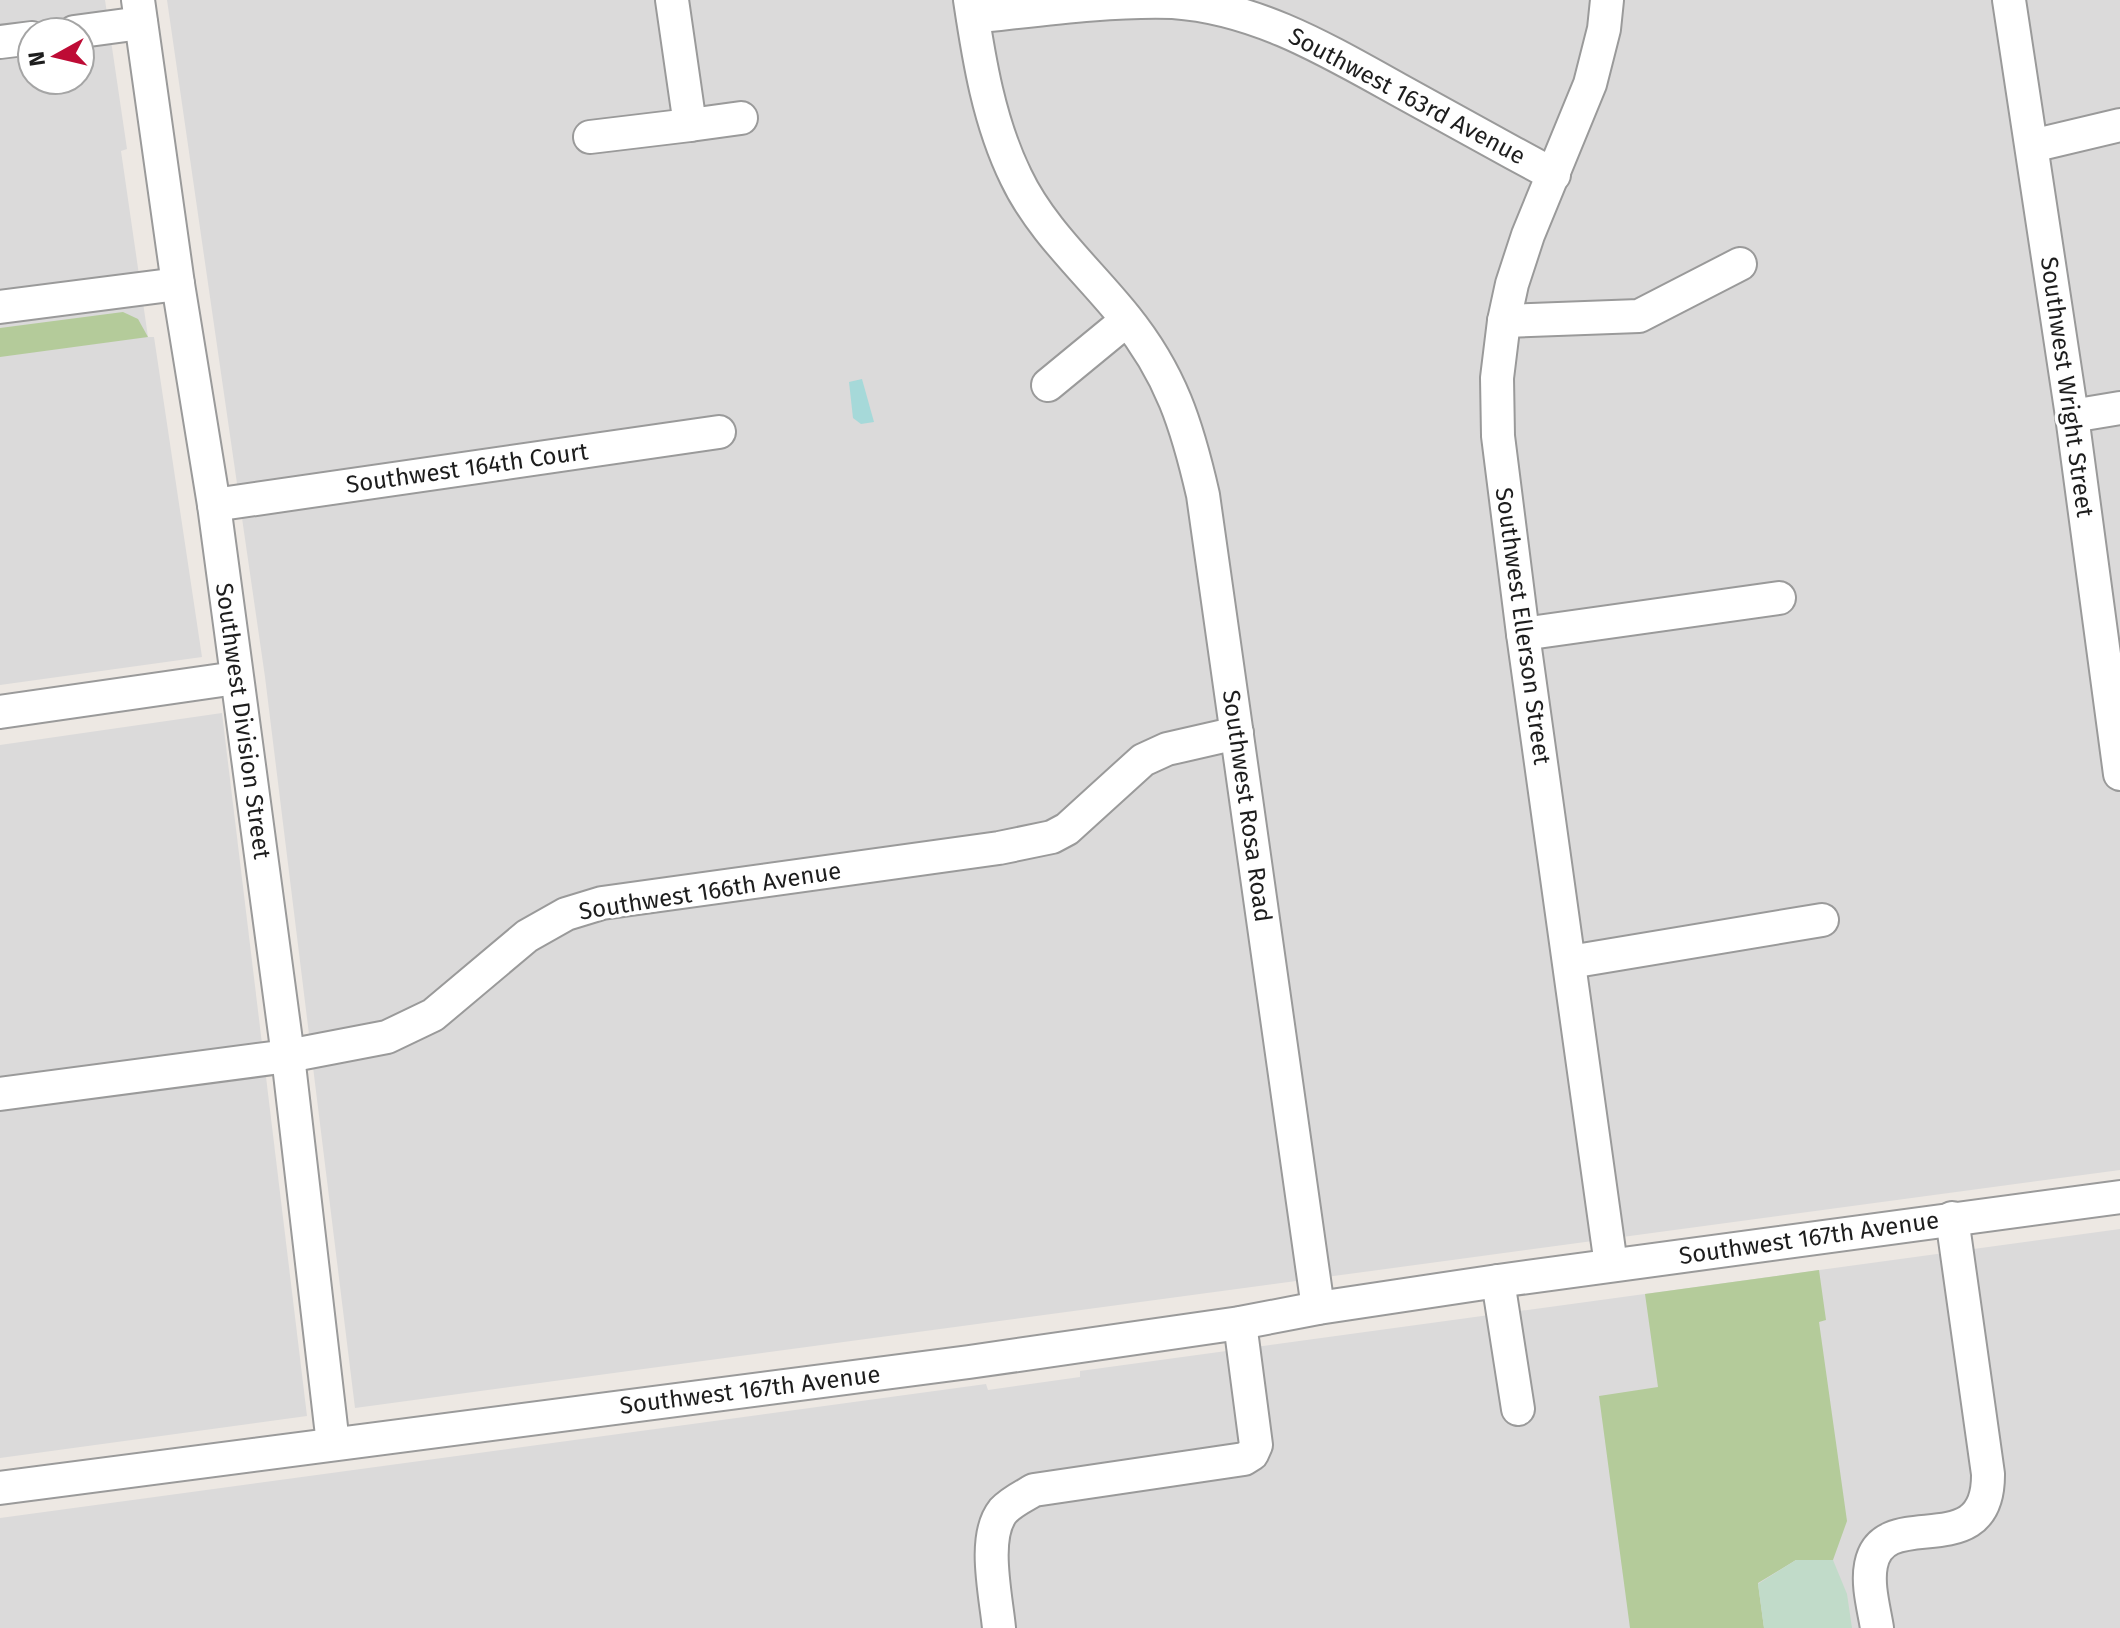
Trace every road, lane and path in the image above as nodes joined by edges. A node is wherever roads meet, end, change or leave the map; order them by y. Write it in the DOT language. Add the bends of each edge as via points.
graph roads {
  1 [pos="672,0"];
  2 [pos="1607,0"];
  3 [pos="2009,0"];
  4 [pos="971,8"];
  5 [pos="139,12"];
  6 [pos="96,25"];
  7 [pos="741,118"];
  8 [pos="690,125"];
  9 [pos="2120,125"];
  10 [pos="590,137"];
  11 [pos="2032,146"];
  12 [pos="1554,175"];
  13 [pos="1740,264"];
  14 [pos="178,284"];
  15 [pos="0,307"];
  16 [pos="1127,320"];
  17 [pos="1504,321"];
  18 [pos="1048,385"];
  19 [pos="2120,408"];
  20 [pos="2072,416"];
  21 [pos="719,432"];
  22 [pos="214,505"];
  23 [pos="1779,598"];
  24 [pos="1523,634"];
  25 [pos="236,678"];
  26 [pos="0,712"];
  27 [pos="1237,733"];
  28 [pos="2120,774"];
  29 [pos="1822,920"];
  30 [pos="1570,962"];
  31 [pos="288,1056"];
  32 [pos="0,1094"];
  33 [pos="2120,1197"];
  34 [pos="1952,1218"];
  35 [pos="1611,1265"];
  36 [pos="1498,1281"];
  37 [pos="1318,1308"];
  38 [pos="1240,1323"];
  39 [pos="1518,1409"];
  40 [pos="333,1444"];
  41 [pos="0,1488"];
  42 [pos="999,1628"];
  43 [pos="1877,1628"];
  1 -- 8 [label="street"];
  2 -- 12 [label="street, Southwest Ellerson Street" via="1590,84"];
  3 -- 11 [label="street, Southwest Wright Street"];
  4 -- 12 [label="street, Southwest 163rd Avenue" via="1146,0 1249,17 1317,44"];
  4 -- 16 [label="street, Southwest Rosa Road" via="984,87 1016,178 1042,218"];
  5 -- 6 [label="street"];
  5 -- 14 [label="street, Southwest Division Street"];
  7 -- 8 [label="street"];
  8 -- 10 [label="street"];
  9 -- 11 [label="street"];
  11 -- 20 [label="street, Southwest Wright Street"];
  12 -- 17 [label="street, Southwest Ellerson Street" via="1528,235"];
  13 -- 17 [label="street" via="1639,316"];
  14 -- 15 [label="street"];
  14 -- 22 [label="street, Southwest Division Street"];
  16 -- 18 [label="street"];
  16 -- 27 [label="street, Southwest Rosa Road" via="1175,397 1191,443"];
  17 -- 24 [label="street, Southwest Ellerson Street" via="1497,378 1498,436"];
  19 -- 20 [label="street"];
  20 -- 28 [label="street, Southwest Wright Street"];
  21 -- 22 [label="street, Southwest 164th Court"];
  22 -- 25 [label="street, Southwest Division Street"];
  23 -- 24 [label="street"];
  24 -- 30 [label="street, Southwest Ellerson Street"];
  25 -- 26 [label="street"];
  25 -- 31 [label="street, Southwest Division Street"];
  27 -- 31 [label="street, Southwest 166th Avenue" via="1143,760 1052,837 602,903 566,914 527,936 433,1015 387,1037"];
  27 -- 37 [label="street, Southwest Rosa Road"];
  29 -- 30 [label="street"];
  30 -- 35 [label="street, Southwest Ellerson Street"];
  31 -- 32 [label="street, Southwest 166th Avenue"];
  31 -- 40 [label="street, Southwest Division Street"];
  33 -- 34 [label="street, Southwest 167th Avenue"];
  34 -- 35 [label="street, Southwest 167th Avenue"];
  34 -- 43 [label="street" via="1988,1491 1984,1512 1965,1525 1891,1538 1874,1549 1870,1568"];
  35 -- 36 [label="street, Southwest 167th Avenue"];
  36 -- 37 [label="street, Southwest 167th Avenue"];
  36 -- 39 [label="street"];
  37 -- 38 [label="street, Southwest 167th Avenue"];
  38 -- 40 [label="street, Southwest 167th Avenue"];
  38 -- 42 [label="street" via="1256,1445 1252,1454 1034,1490 1017,1500 995,1524 991,1550"];
  40 -- 41 [label="street, Southwest 167th Avenue"];
}
